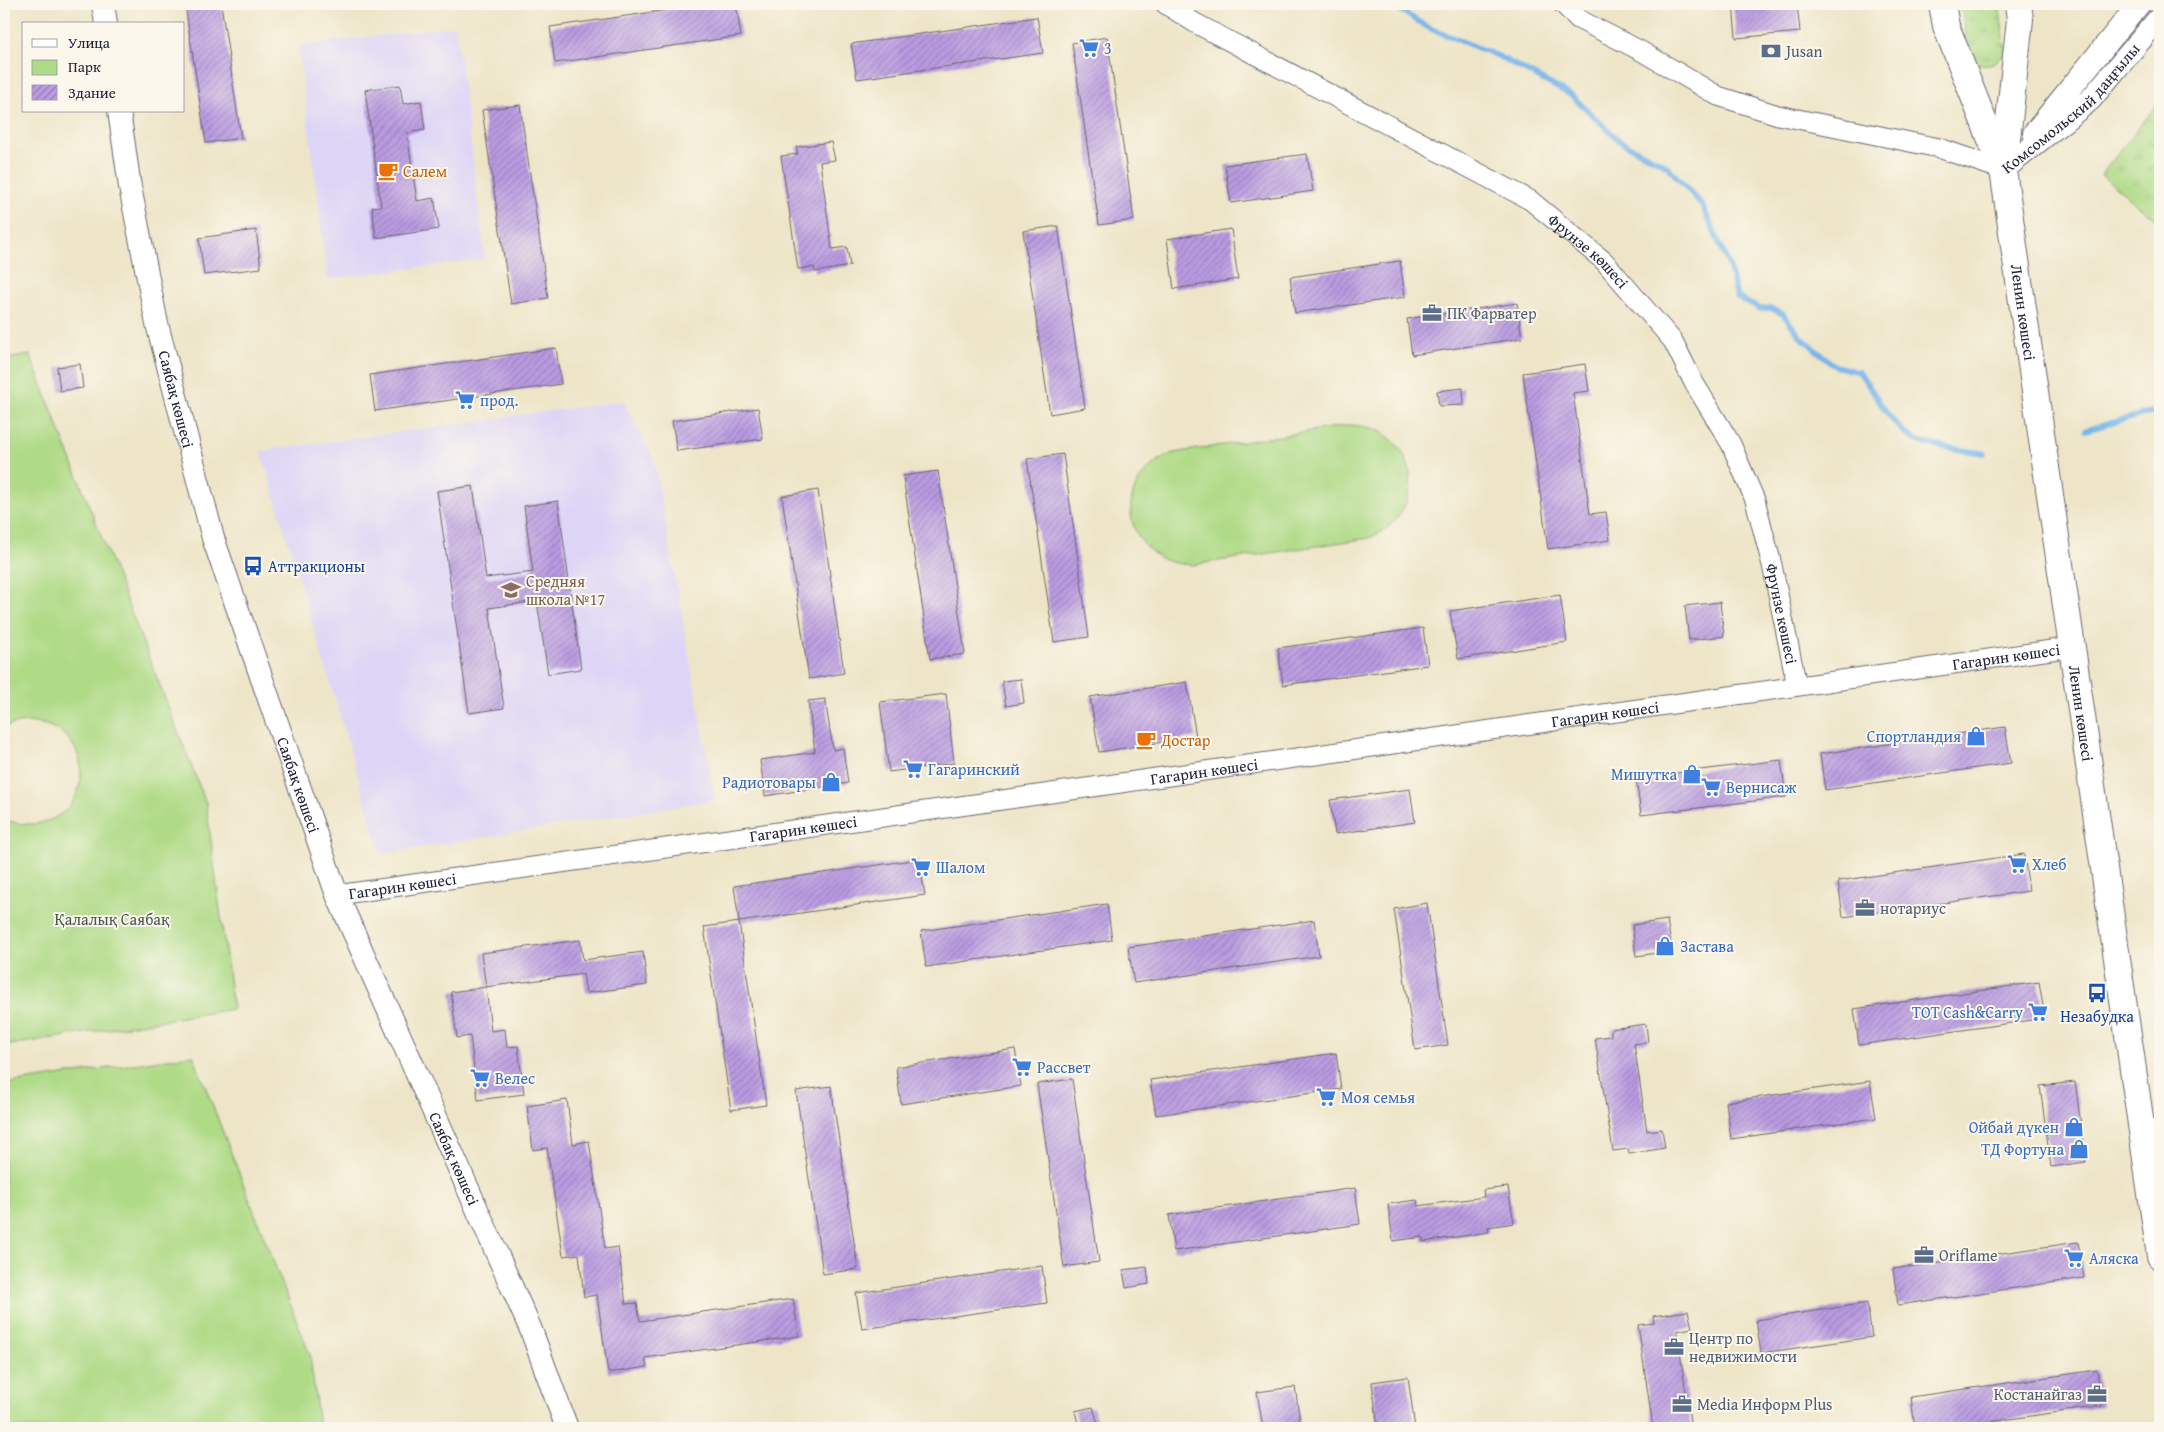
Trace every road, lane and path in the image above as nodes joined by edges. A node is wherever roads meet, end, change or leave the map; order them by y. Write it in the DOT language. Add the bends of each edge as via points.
graph roads {
  1 [pos="103,4"];
  2 [pos="1165,4"];
  3 [pos="1563,4"];
  4 [pos="1942,4"];
  5 [pos="2018,4"];
  6 [pos="2139,4"];
  7 [pos="2160,16"];
  8 [pos="106,22"];
  9 [pos="119,112"];
  10 [pos="2003,170"];
  11 [pos="2072,647"];
  12 [pos="1797,686"];
  13 [pos="337,895"];
  14 [pos="2160,1256"];
  15 [pos="567,1428"];
  1 -- 8 [label="street"];
  2 -- 12 [label="street, Фрунзе көшесі" via="1530,200 1604,261 1673,341 1731,444 1755,500"];
  3 -- 10 [label="street" via="1578,19 1718,96 1778,115 1939,148"];
  4 -- 10 [label="main road, Ленин көшесі" via="1946,26"];
  5 -- 10 [label="main road, Ленин көшесі" via="2020,19"];
  6 -- 10 [label="street, Комсомольский даңғылы"];
  7 -- 10 [label="street, Комсомольский даңғылы" via="2090,100"];
  9 -- 13 [label="street, Саябақ көшесі" via="157,324 213,538"];
  10 -- 11 [label="main road, Ленин көшесі"];
  11 -- 12 [label="street, Гагарин көшесі"];
  11 -- 14 [label="main road, Ленин көшесі"];
  12 -- 13 [label="street, Гагарин көшесі"];
  13 -- 15 [label="street, Саябақ көшесі" via="531,1330"];
}
